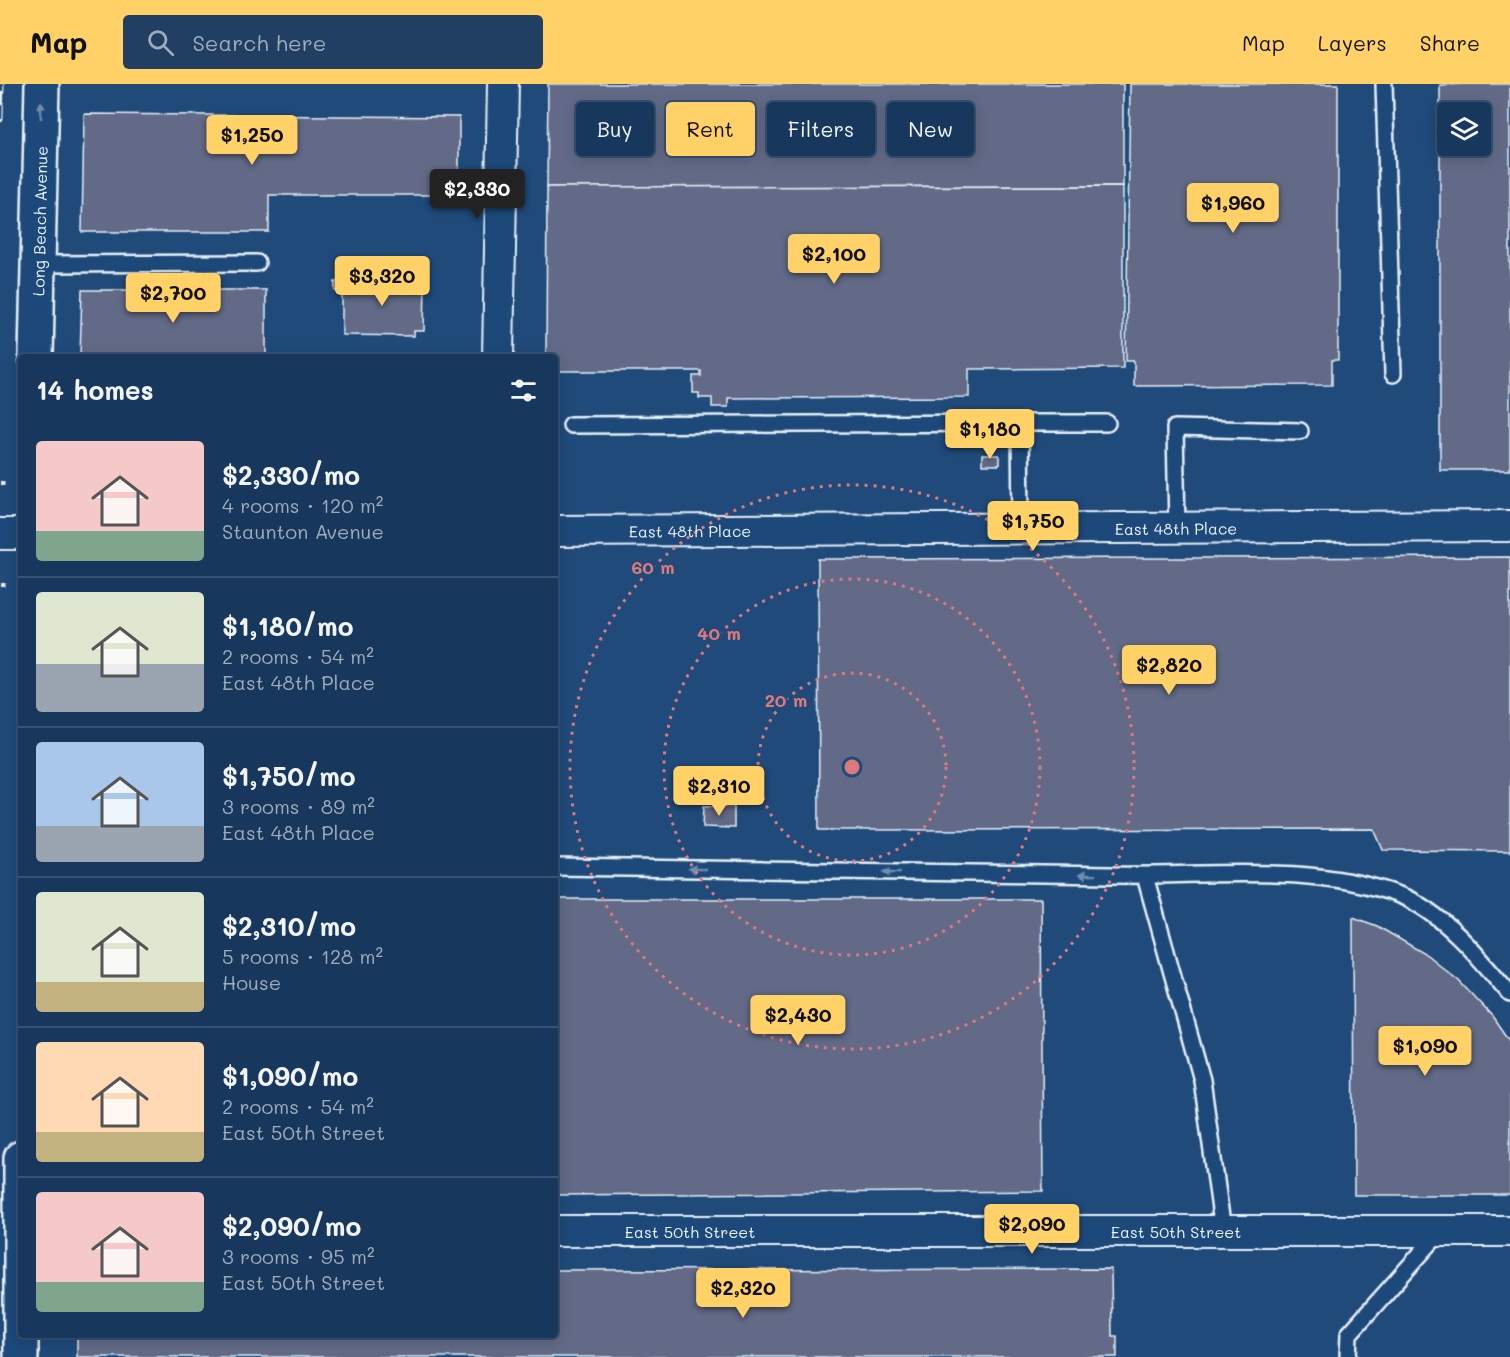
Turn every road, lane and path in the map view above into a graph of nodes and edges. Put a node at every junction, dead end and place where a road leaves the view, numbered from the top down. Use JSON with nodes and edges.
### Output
{"nodes":[{"id":1,"x":42,"y":84,"type":"edge"},
{"id":2,"x":503,"y":84,"type":"edge"},
{"id":3,"x":1384,"y":84,"type":"edge"},
{"id":4,"x":257,"y":263,"type":"dead end"},
{"id":5,"x":38,"y":264,"type":"junction"},
{"id":6,"x":36,"y":354,"type":"edge"},
{"id":7,"x":498,"y":354,"type":"edge"},
{"id":8,"x":1393,"y":374,"type":"dead end"},
{"id":9,"x":1020,"y":423,"type":"junction"},
{"id":10,"x":1107,"y":423,"type":"dead end"},
{"id":11,"x":571,"y":425,"type":"dead end"},
{"id":12,"x":1300,"y":431,"type":"dead end"},
{"id":13,"x":0,"y":483,"type":"edge"},
{"id":14,"x":8,"y":483,"type":"dead end"},
{"id":15,"x":1510,"y":526,"type":"edge"},
{"id":16,"x":1021,"y":528,"type":"junction"},
{"id":17,"x":1177,"y":528,"type":"junction"},
{"id":18,"x":558,"y":531,"type":"edge"},
{"id":19,"x":0,"y":534,"type":"edge"},
{"id":20,"x":18,"y":534,"type":"edge"},
{"id":21,"x":1,"y":585,"type":"edge"},
{"id":22,"x":7,"y":585,"type":"dead end"},
{"id":23,"x":558,"y":867,"type":"edge"},
{"id":24,"x":1145,"y":876,"type":"junction"},
{"id":25,"x":1510,"y":994,"type":"edge"},
{"id":26,"x":558,"y":1231,"type":"edge"},
{"id":27,"x":1222,"y":1231,"type":"junction"},
{"id":28,"x":1441,"y":1231,"type":"junction"},
{"id":29,"x":1510,"y":1231,"type":"edge"},
{"id":30,"x":21,"y":1338,"type":"edge"},
{"id":31,"x":21,"y":1357,"type":"edge"},
{"id":32,"x":1348,"y":1357,"type":"edge"}],
"edges":[{"from":5,"to":1,"type":"street","name":"Long Beach Avenue","one_way":true},
{"from":2,"to":7,"type":"street"},
{"from":3,"to":8,"type":"lane"},
{"from":4,"to":5,"type":"lane"},
{"from":5,"to":6,"type":"street","name":"Long Beach Avenue"},
{"from":9,"to":10,"type":"lane"},
{"from":9,"to":11,"type":"lane"},
{"from":9,"to":16,"type":"lane"},
{"from":12,"to":17,"type":"lane"},
{"from":13,"to":14,"type":"path"},
{"from":15,"to":17,"type":"street","name":"East 48th Place"},
{"from":16,"to":17,"type":"street","name":"East 48th Place"},
{"from":16,"to":18,"type":"street","name":"East 48th Place"},
{"from":19,"to":20,"type":"street"},
{"from":21,"to":22,"type":"path"},
{"from":24,"to":23,"type":"lane","one_way":true},
{"from":24,"to":25,"type":"lane"},
{"from":24,"to":27,"type":"lane"},
{"from":26,"to":27,"type":"street","name":"East 50th Street"},
{"from":27,"to":28,"type":"street","name":"East 50th Street"},
{"from":28,"to":29,"type":"street","name":"East 50th Street"},
{"from":28,"to":32,"type":"lane"},
{"from":30,"to":31,"type":"street"}]}
